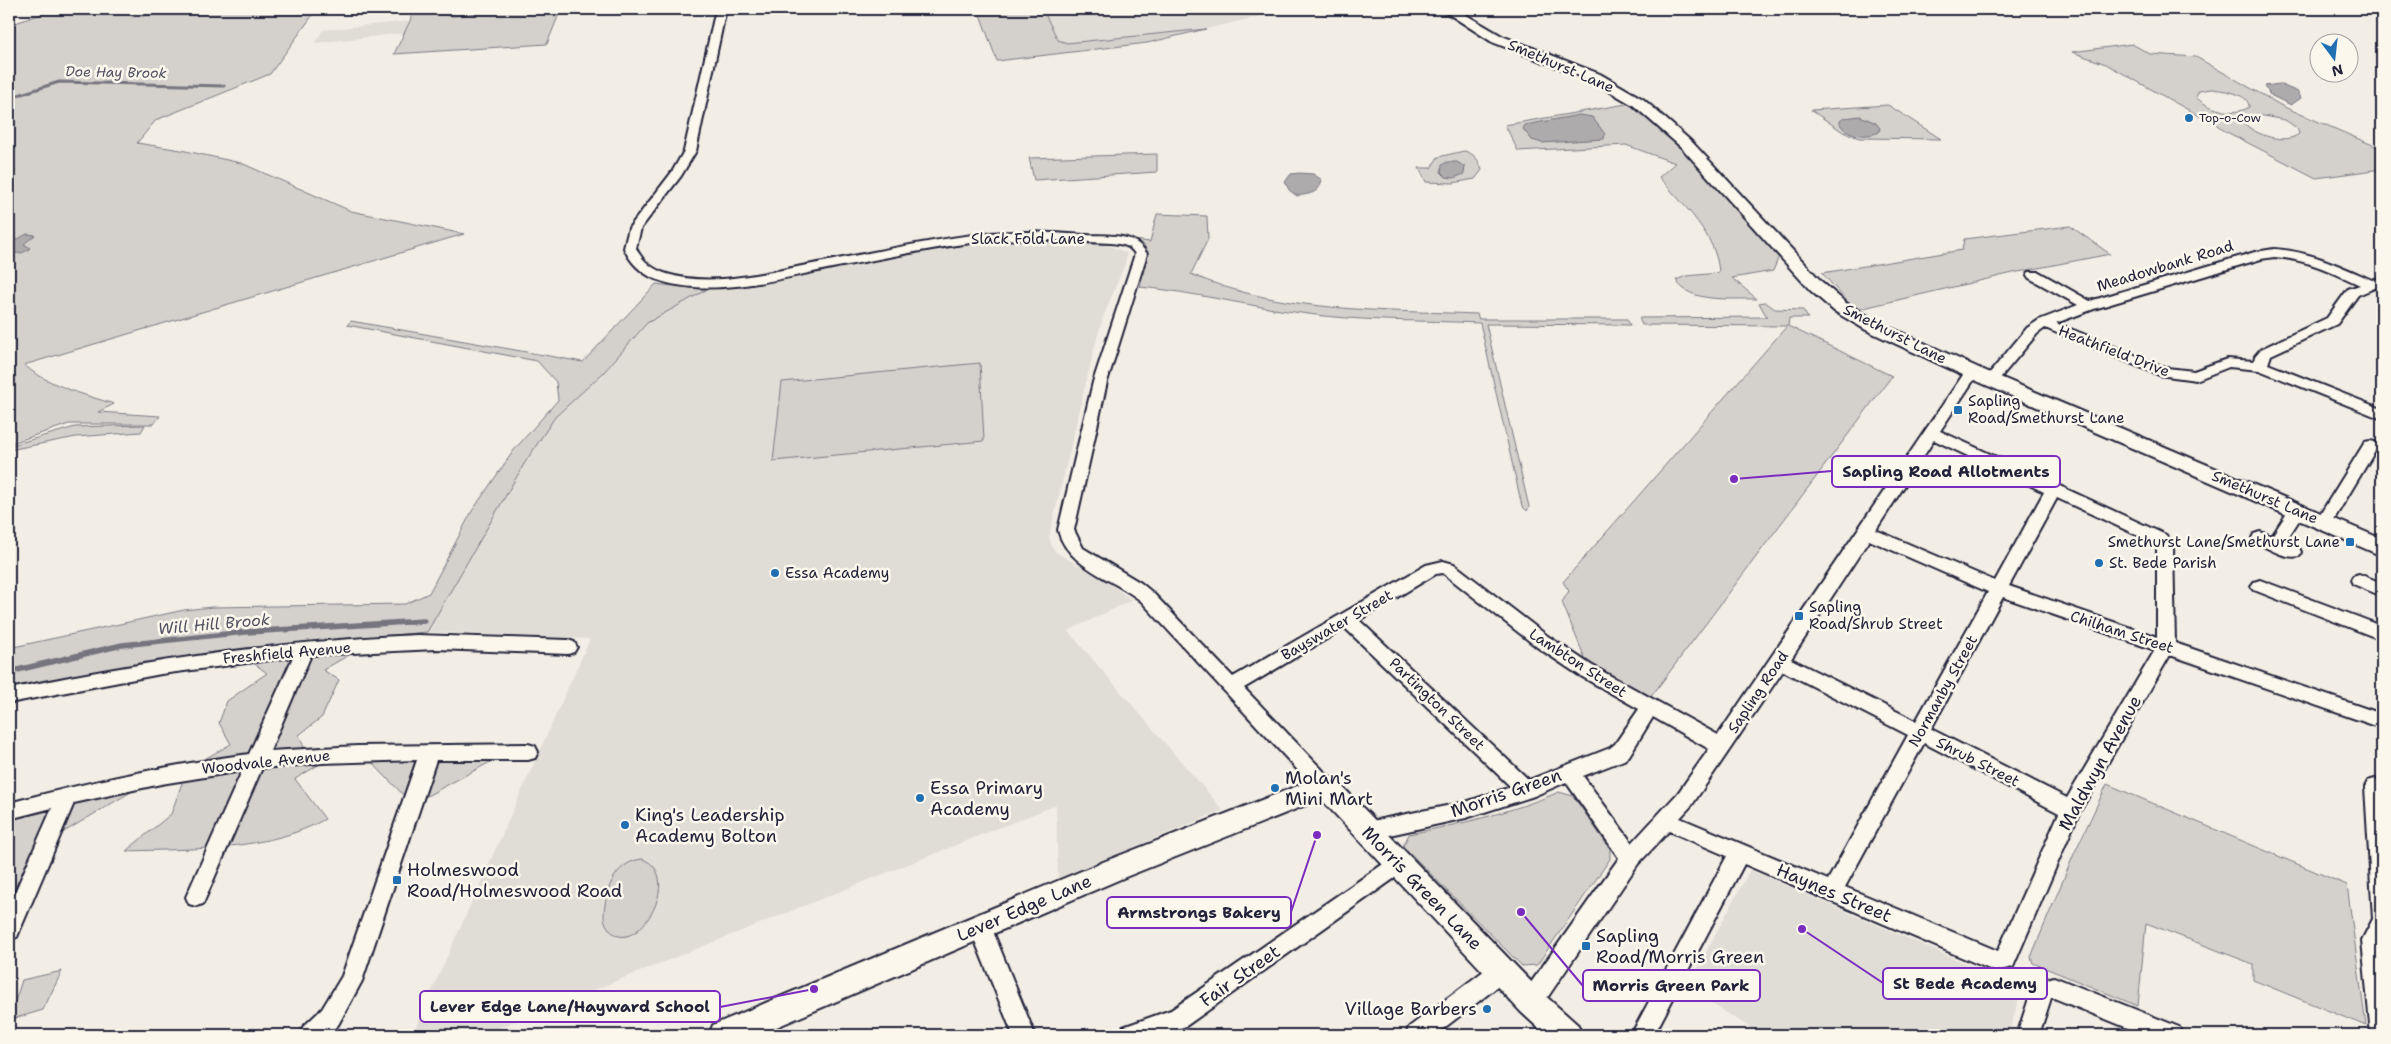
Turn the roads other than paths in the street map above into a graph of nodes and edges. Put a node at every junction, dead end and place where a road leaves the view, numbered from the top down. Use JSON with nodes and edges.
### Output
{"nodes":[{"id":1,"x":721,"y":9,"type":"edge"},
{"id":2,"x":1447,"y":9,"type":"edge"},
{"id":3,"x":2034,"y":275,"type":"dead end"},
{"id":4,"x":2376,"y":283,"type":"edge"},
{"id":5,"x":2089,"y":306,"type":"junction"},
{"id":6,"x":2044,"y":323,"type":"junction"},
{"id":7,"x":2261,"y":366,"type":"junction"},
{"id":8,"x":1972,"y":372,"type":"junction"},
{"id":9,"x":1991,"y":380,"type":"junction"},
{"id":10,"x":2382,"y":414,"type":"edge"},
{"id":11,"x":1931,"y":433,"type":"junction"},
{"id":12,"x":2370,"y":446,"type":"dead end"},
{"id":13,"x":2053,"y":490,"type":"junction"},
{"id":14,"x":2297,"y":511,"type":"junction"},
{"id":15,"x":2324,"y":522,"type":"junction"},
{"id":16,"x":1866,"y":532,"type":"junction"},
{"id":17,"x":2382,"y":548,"type":"edge"},
{"id":18,"x":2293,"y":552,"type":"dead end"},
{"id":19,"x":1443,"y":567,"type":"joint"},
{"id":20,"x":2359,"y":580,"type":"dead end"},
{"id":21,"x":2260,"y":586,"type":"dead end"},
{"id":22,"x":1998,"y":589,"type":"junction"},
{"id":23,"x":2382,"y":590,"type":"edge"},
{"id":24,"x":1347,"y":619,"type":"junction"},
{"id":25,"x":2382,"y":633,"type":"edge"},
{"id":26,"x":568,"y":647,"type":"dead end"},
{"id":27,"x":2166,"y":647,"type":"junction"},
{"id":28,"x":305,"y":649,"type":"junction"},
{"id":29,"x":1198,"y":650,"type":"joint"},
{"id":30,"x":1780,"y":661,"type":"junction"},
{"id":31,"x":1232,"y":686,"type":"junction"},
{"id":32,"x":9,"y":696,"type":"edge"},
{"id":33,"x":1650,"y":708,"type":"junction"},
{"id":34,"x":2382,"y":721,"type":"edge"},
{"id":35,"x":1920,"y":733,"type":"junction"},
{"id":36,"x":1721,"y":746,"type":"junction"},
{"id":37,"x":528,"y":752,"type":"dead end"},
{"id":38,"x":429,"y":753,"type":"junction"},
{"id":39,"x":255,"y":761,"type":"junction"},
{"id":40,"x":1569,"y":772,"type":"junction"},
{"id":41,"x":1325,"y":786,"type":"junction"},
{"id":42,"x":2375,"y":787,"type":"dead end"},
{"id":43,"x":1527,"y":790,"type":"junction"},
{"id":44,"x":68,"y":795,"type":"junction"},
{"id":45,"x":2071,"y":809,"type":"junction"},
{"id":46,"x":9,"y":811,"type":"edge"},
{"id":47,"x":1667,"y":821,"type":"junction"},
{"id":48,"x":1367,"y":831,"type":"junction"},
{"id":49,"x":1740,"y":852,"type":"junction"},
{"id":50,"x":1631,"y":858,"type":"junction"},
{"id":51,"x":1399,"y":864,"type":"junction"},
{"id":52,"x":1832,"y":892,"type":"junction"},
{"id":53,"x":196,"y":896,"type":"dead end"},
{"id":54,"x":2382,"y":915,"type":"edge"},
{"id":55,"x":2382,"y":923,"type":"edge"},
{"id":56,"x":980,"y":926,"type":"junction"},
{"id":57,"x":9,"y":930,"type":"edge"},
{"id":58,"x":2002,"y":962,"type":"joint"},
{"id":59,"x":1501,"y":971,"type":"junction"},
{"id":60,"x":1531,"y":1002,"type":"junction"},
{"id":61,"x":1178,"y":1018,"type":"joint"},
{"id":62,"x":1422,"y":1032,"type":"edge"},
{"id":63,"x":311,"y":1035,"type":"edge"},
{"id":64,"x":724,"y":1035,"type":"edge"},
{"id":65,"x":1024,"y":1035,"type":"edge"},
{"id":66,"x":1131,"y":1035,"type":"edge"},
{"id":67,"x":1567,"y":1035,"type":"edge"},
{"id":68,"x":1642,"y":1035,"type":"edge"},
{"id":69,"x":2028,"y":1035,"type":"edge"},
{"id":70,"x":2170,"y":1035,"type":"edge"},
{"id":71,"x":2382,"y":1035,"type":"edge"}],
"edges":[{"from":1,"to":29,"type":"street","name":"Slack Fold Lane"},
{"from":2,"to":8,"type":"street","name":"Smethurst Lane"},
{"from":3,"to":5,"type":"street"},
{"from":4,"to":5,"type":"street","name":"Meadowbank Road"},
{"from":4,"to":7,"type":"street"},
{"from":5,"to":6,"type":"street","name":"Meadowbank Road"},
{"from":6,"to":7,"type":"street","name":"Heathfield Drive"},
{"from":6,"to":9,"type":"street","name":"Meadowbank Road"},
{"from":7,"to":10,"type":"street","name":"Heathfield Drive"},
{"from":8,"to":9,"type":"street","name":"Smethurst Lane"},
{"from":8,"to":11,"type":"street","name":"Sapling Road"},
{"from":9,"to":14,"type":"street","name":"Smethurst Lane"},
{"from":11,"to":13,"type":"street"},
{"from":11,"to":16,"type":"street","name":"Sapling Road"},
{"from":12,"to":15,"type":"street"},
{"from":13,"to":22,"type":"street","name":"Normanby Street"},
{"from":13,"to":27,"type":"street"},
{"from":14,"to":15,"type":"street","name":"Smethurst Lane"},
{"from":14,"to":18,"type":"street"},
{"from":15,"to":17,"type":"street","name":"Smethurst Lane"},
{"from":16,"to":22,"type":"street","name":"Chilham Street"},
{"from":16,"to":30,"type":"street","name":"Sapling Road"},
{"from":19,"to":24,"type":"street","name":"Bayswater Street"},
{"from":19,"to":33,"type":"street","name":"Lambton Street"},
{"from":20,"to":23,"type":"street"},
{"from":21,"to":25,"type":"street"},
{"from":22,"to":27,"type":"street","name":"Chilham Street"},
{"from":22,"to":35,"type":"street","name":"Normanby Street"},
{"from":24,"to":31,"type":"street","name":"Bayswater Street"},
{"from":24,"to":43,"type":"street","name":"Partington Street"},
{"from":26,"to":28,"type":"street","name":"Freshfield Avenue"},
{"from":27,"to":34,"type":"street","name":"Chilham Street"},
{"from":27,"to":45,"type":"street","name":"Maldwyn Avenue"},
{"from":28,"to":32,"type":"street","name":"Freshfield Avenue"},
{"from":28,"to":39,"type":"street"},
{"from":29,"to":31,"type":"street","name":"Morris Green Lane"},
{"from":30,"to":35,"type":"street","name":"Shrub Street"},
{"from":30,"to":36,"type":"street","name":"Sapling Road"},
{"from":31,"to":41,"type":"street","name":"Morris Green Lane"},
{"from":33,"to":36,"type":"street","name":"Lambton Street"},
{"from":33,"to":40,"type":"street"},
{"from":35,"to":45,"type":"street","name":"Shrub Street"},
{"from":35,"to":52,"type":"street","name":"Normanby Street"},
{"from":36,"to":47,"type":"street","name":"Sapling Road"},
{"from":37,"to":38,"type":"street","name":"Woodvale Avenue"},
{"from":38,"to":39,"type":"street","name":"Woodvale Avenue"},
{"from":38,"to":63,"type":"street"},
{"from":39,"to":44,"type":"street","name":"Woodvale Avenue"},
{"from":39,"to":53,"type":"street"},
{"from":40,"to":43,"type":"street","name":"Morris Green"},
{"from":40,"to":50,"type":"street","name":"Morris Green"},
{"from":41,"to":48,"type":"street","name":"Morris Green Lane"},
{"from":41,"to":56,"type":"street","name":"Lever Edge Lane"},
{"from":42,"to":54,"type":"street"},
{"from":43,"to":48,"type":"street","name":"Morris Green"},
{"from":44,"to":46,"type":"street","name":"Woodvale Avenue"},
{"from":44,"to":57,"type":"street"},
{"from":45,"to":58,"type":"street","name":"Maldwyn Avenue"},
{"from":47,"to":49,"type":"street","name":"Haynes Street"},
{"from":47,"to":50,"type":"street","name":"Sapling Road"},
{"from":48,"to":51,"type":"street","name":"Morris Green Lane"},
{"from":49,"to":52,"type":"street","name":"Haynes Street"},
{"from":49,"to":68,"type":"street"},
{"from":50,"to":60,"type":"street","name":"Sapling Road"},
{"from":51,"to":59,"type":"street","name":"Morris Green Lane"},
{"from":51,"to":61,"type":"street","name":"Fair Street"},
{"from":52,"to":58,"type":"street","name":"Haynes Street"},
{"from":55,"to":71,"type":"street"},
{"from":56,"to":64,"type":"street","name":"Lever Edge Lane"},
{"from":56,"to":65,"type":"street"},
{"from":59,"to":60,"type":"street","name":"Morris Green Lane"},
{"from":59,"to":62,"type":"street"},
{"from":60,"to":67,"type":"street","name":"Morris Green Lane"},
{"from":61,"to":66,"type":"street"},
{"from":69,"to":70,"type":"street"}]}
